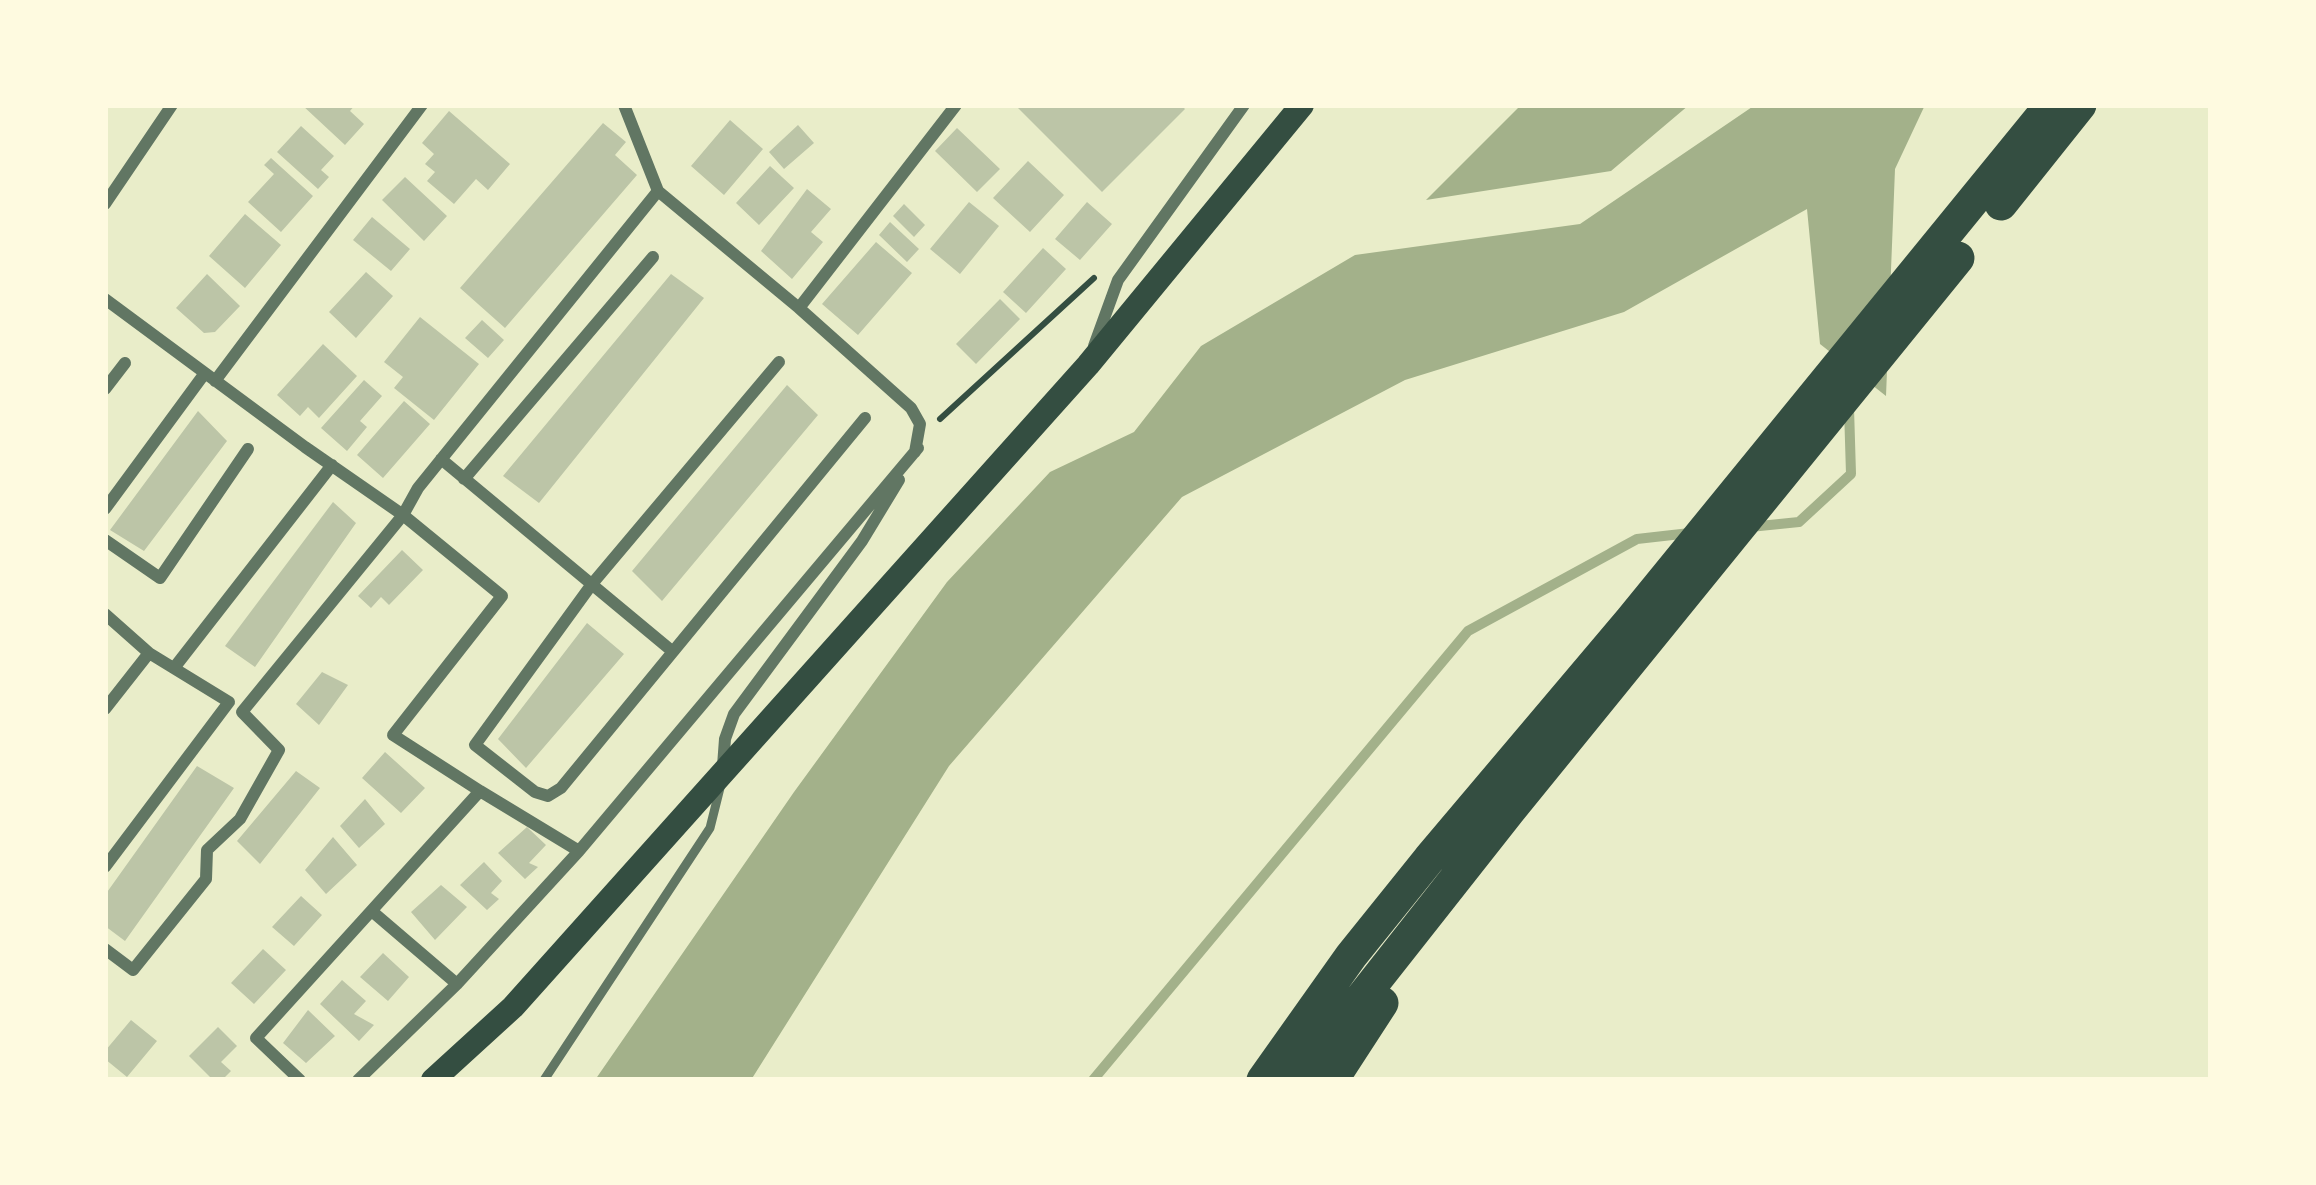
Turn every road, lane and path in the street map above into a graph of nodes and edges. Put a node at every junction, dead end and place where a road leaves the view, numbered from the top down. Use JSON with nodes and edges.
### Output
{"nodes":[{"id":1,"x":172,"y":105,"type":"edge"},
{"id":2,"x":422,"y":105,"type":"edge"},
{"id":3,"x":624,"y":105,"type":"edge"},
{"id":4,"x":956,"y":105,"type":"edge"},
{"id":5,"x":1244,"y":105,"type":"edge"},
{"id":6,"x":1302,"y":105,"type":"edge"},
{"id":7,"x":2051,"y":105,"type":"edge"},
{"id":8,"x":2080,"y":105,"type":"edge"},
{"id":9,"x":658,"y":190,"type":"junction"},
{"id":10,"x":105,"y":204,"type":"edge"},
{"id":11,"x":1959,"y":239,"type":"junction"},
{"id":12,"x":653,"y":257,"type":"dead end"},
{"id":13,"x":105,"y":299,"type":"edge"},
{"id":14,"x":799,"y":308,"type":"junction"},
{"id":15,"x":124,"y":362,"type":"dead end"},
{"id":16,"x":778,"y":362,"type":"dead end"},
{"id":17,"x":1088,"y":364,"type":"junction"},
{"id":18,"x":210,"y":377,"type":"junction"},
{"id":19,"x":105,"y":389,"type":"edge"},
{"id":20,"x":865,"y":418,"type":"dead end"},
{"id":21,"x":918,"y":448,"type":"junction"},
{"id":22,"x":248,"y":449,"type":"dead end"},
{"id":23,"x":441,"y":459,"type":"junction"},
{"id":24,"x":332,"y":465,"type":"junction"},
{"id":25,"x":464,"y":479,"type":"junction"},
{"id":26,"x":105,"y":509,"type":"edge"},
{"id":27,"x":403,"y":515,"type":"junction"},
{"id":28,"x":105,"y":539,"type":"edge"},
{"id":29,"x":592,"y":584,"type":"junction"},
{"id":30,"x":105,"y":614,"type":"edge"},
{"id":31,"x":1640,"y":629,"type":"junction"},
{"id":32,"x":672,"y":651,"type":"junction"},
{"id":33,"x":149,"y":652,"type":"junction"},
{"id":34,"x":174,"y":668,"type":"junction"},
{"id":35,"x":230,"y":702,"type":"junction"},
{"id":36,"x":105,"y":709,"type":"edge"},
{"id":37,"x":242,"y":712,"type":"junction"},
{"id":38,"x":722,"y":773,"type":"junction"},
{"id":39,"x":480,"y":791,"type":"junction"},
{"id":40,"x":1509,"y":811,"type":"junction"},
{"id":41,"x":579,"y":851,"type":"junction"},
{"id":42,"x":105,"y":867,"type":"edge"},
{"id":43,"x":374,"y":913,"type":"junction"},
{"id":44,"x":105,"y":949,"type":"edge"},
{"id":45,"x":1351,"y":956,"type":"junction"},
{"id":46,"x":457,"y":984,"type":"junction"},
{"id":47,"x":300,"y":1080,"type":"edge"},
{"id":48,"x":358,"y":1080,"type":"edge"},
{"id":49,"x":433,"y":1080,"type":"edge"},
{"id":50,"x":544,"y":1080,"type":"edge"},
{"id":51,"x":1253,"y":1080,"type":"edge"},
{"id":52,"x":1263,"y":1080,"type":"edge"},
{"id":53,"x":1297,"y":1080,"type":"edge"},
{"id":54,"x":1332,"y":1080,"type":"edge"}],
"edges":[{"from":1,"to":10,"type":"street"},
{"from":2,"to":18,"type":"street"},
{"from":3,"to":9,"type":"street"},
{"from":4,"to":14,"type":"street"},
{"from":5,"to":17,"type":"street"},
{"from":6,"to":17,"type":"main road"},
{"from":7,"to":11,"type":"highway"},
{"from":8,"to":11,"type":"highway"},
{"from":9,"to":14,"type":"street"},
{"from":9,"to":23,"type":"street"},
{"from":11,"to":31,"type":"highway"},
{"from":12,"to":25,"type":"street"},
{"from":13,"to":18,"type":"street"},
{"from":14,"to":21,"type":"street"},
{"from":15,"to":19,"type":"street"},
{"from":16,"to":29,"type":"street"},
{"from":17,"to":38,"type":"main road"},
{"from":18,"to":24,"type":"street"},
{"from":18,"to":26,"type":"street"},
{"from":20,"to":32,"type":"street"},
{"from":21,"to":38,"type":"street"},
{"from":21,"to":41,"type":"street"},
{"from":22,"to":28,"type":"street"},
{"from":23,"to":25,"type":"street"},
{"from":23,"to":27,"type":"street"},
{"from":24,"to":27,"type":"street"},
{"from":24,"to":34,"type":"street"},
{"from":25,"to":29,"type":"street"},
{"from":27,"to":37,"type":"street"},
{"from":27,"to":39,"type":"street"},
{"from":29,"to":32,"type":"street"},
{"from":29,"to":32,"type":"street"},
{"from":30,"to":33,"type":"street"},
{"from":31,"to":40,"type":"highway"},
{"from":31,"to":45,"type":"highway"},
{"from":33,"to":34,"type":"street"},
{"from":33,"to":36,"type":"street"},
{"from":34,"to":35,"type":"street"},
{"from":35,"to":37,"type":"street"},
{"from":35,"to":42,"type":"street"},
{"from":37,"to":44,"type":"street"},
{"from":38,"to":49,"type":"main road"},
{"from":38,"to":50,"type":"lane"},
{"from":39,"to":41,"type":"street"},
{"from":39,"to":43,"type":"street"},
{"from":40,"to":53,"type":"highway"},
{"from":40,"to":54,"type":"highway"},
{"from":41,"to":46,"type":"street"},
{"from":43,"to":46,"type":"street"},
{"from":43,"to":47,"type":"street"},
{"from":45,"to":51,"type":"highway"},
{"from":45,"to":52,"type":"highway"},
{"from":46,"to":48,"type":"street"}]}
